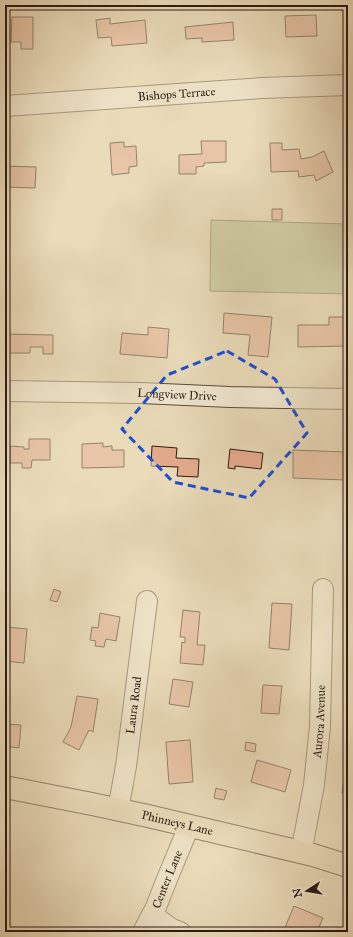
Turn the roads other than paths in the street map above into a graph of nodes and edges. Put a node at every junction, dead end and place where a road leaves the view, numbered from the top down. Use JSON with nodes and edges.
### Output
{"nodes":[{"id":1,"x":348,"y":85,"type":"edge"},
{"id":2,"x":5,"y":106,"type":"edge"},
{"id":3,"x":5,"y":391,"type":"edge"},
{"id":4,"x":348,"y":399,"type":"edge"},
{"id":5,"x":323,"y":589,"type":"dead end"},
{"id":6,"x":147,"y":601,"type":"dead end"},
{"id":7,"x":5,"y":787,"type":"edge"},
{"id":8,"x":118,"y":810,"type":"junction"},
{"id":9,"x":189,"y":826,"type":"junction"},
{"id":10,"x":301,"y":853,"type":"junction"},
{"id":11,"x":348,"y":866,"type":"edge"},
{"id":12,"x":148,"y":923,"type":"edge"},
{"id":13,"x":180,"y":932,"type":"edge"}],
"edges":[{"from":1,"to":2,"type":"street","name":"Bishops Terrace"},
{"from":3,"to":4,"type":"street","name":"Longview Drive"},
{"from":5,"to":10,"type":"street","name":"Aurora Avenue"},
{"from":6,"to":8,"type":"street","name":"Laura Road"},
{"from":7,"to":8,"type":"main road","name":"Phinneys Lane"},
{"from":8,"to":9,"type":"main road","name":"Phinneys Lane"},
{"from":9,"to":10,"type":"main road","name":"Phinneys Lane"},
{"from":9,"to":12,"type":"street","name":"Center Lane"},
{"from":10,"to":11,"type":"main road","name":"Phinneys Lane"},
{"from":12,"to":13,"type":"street"}]}
